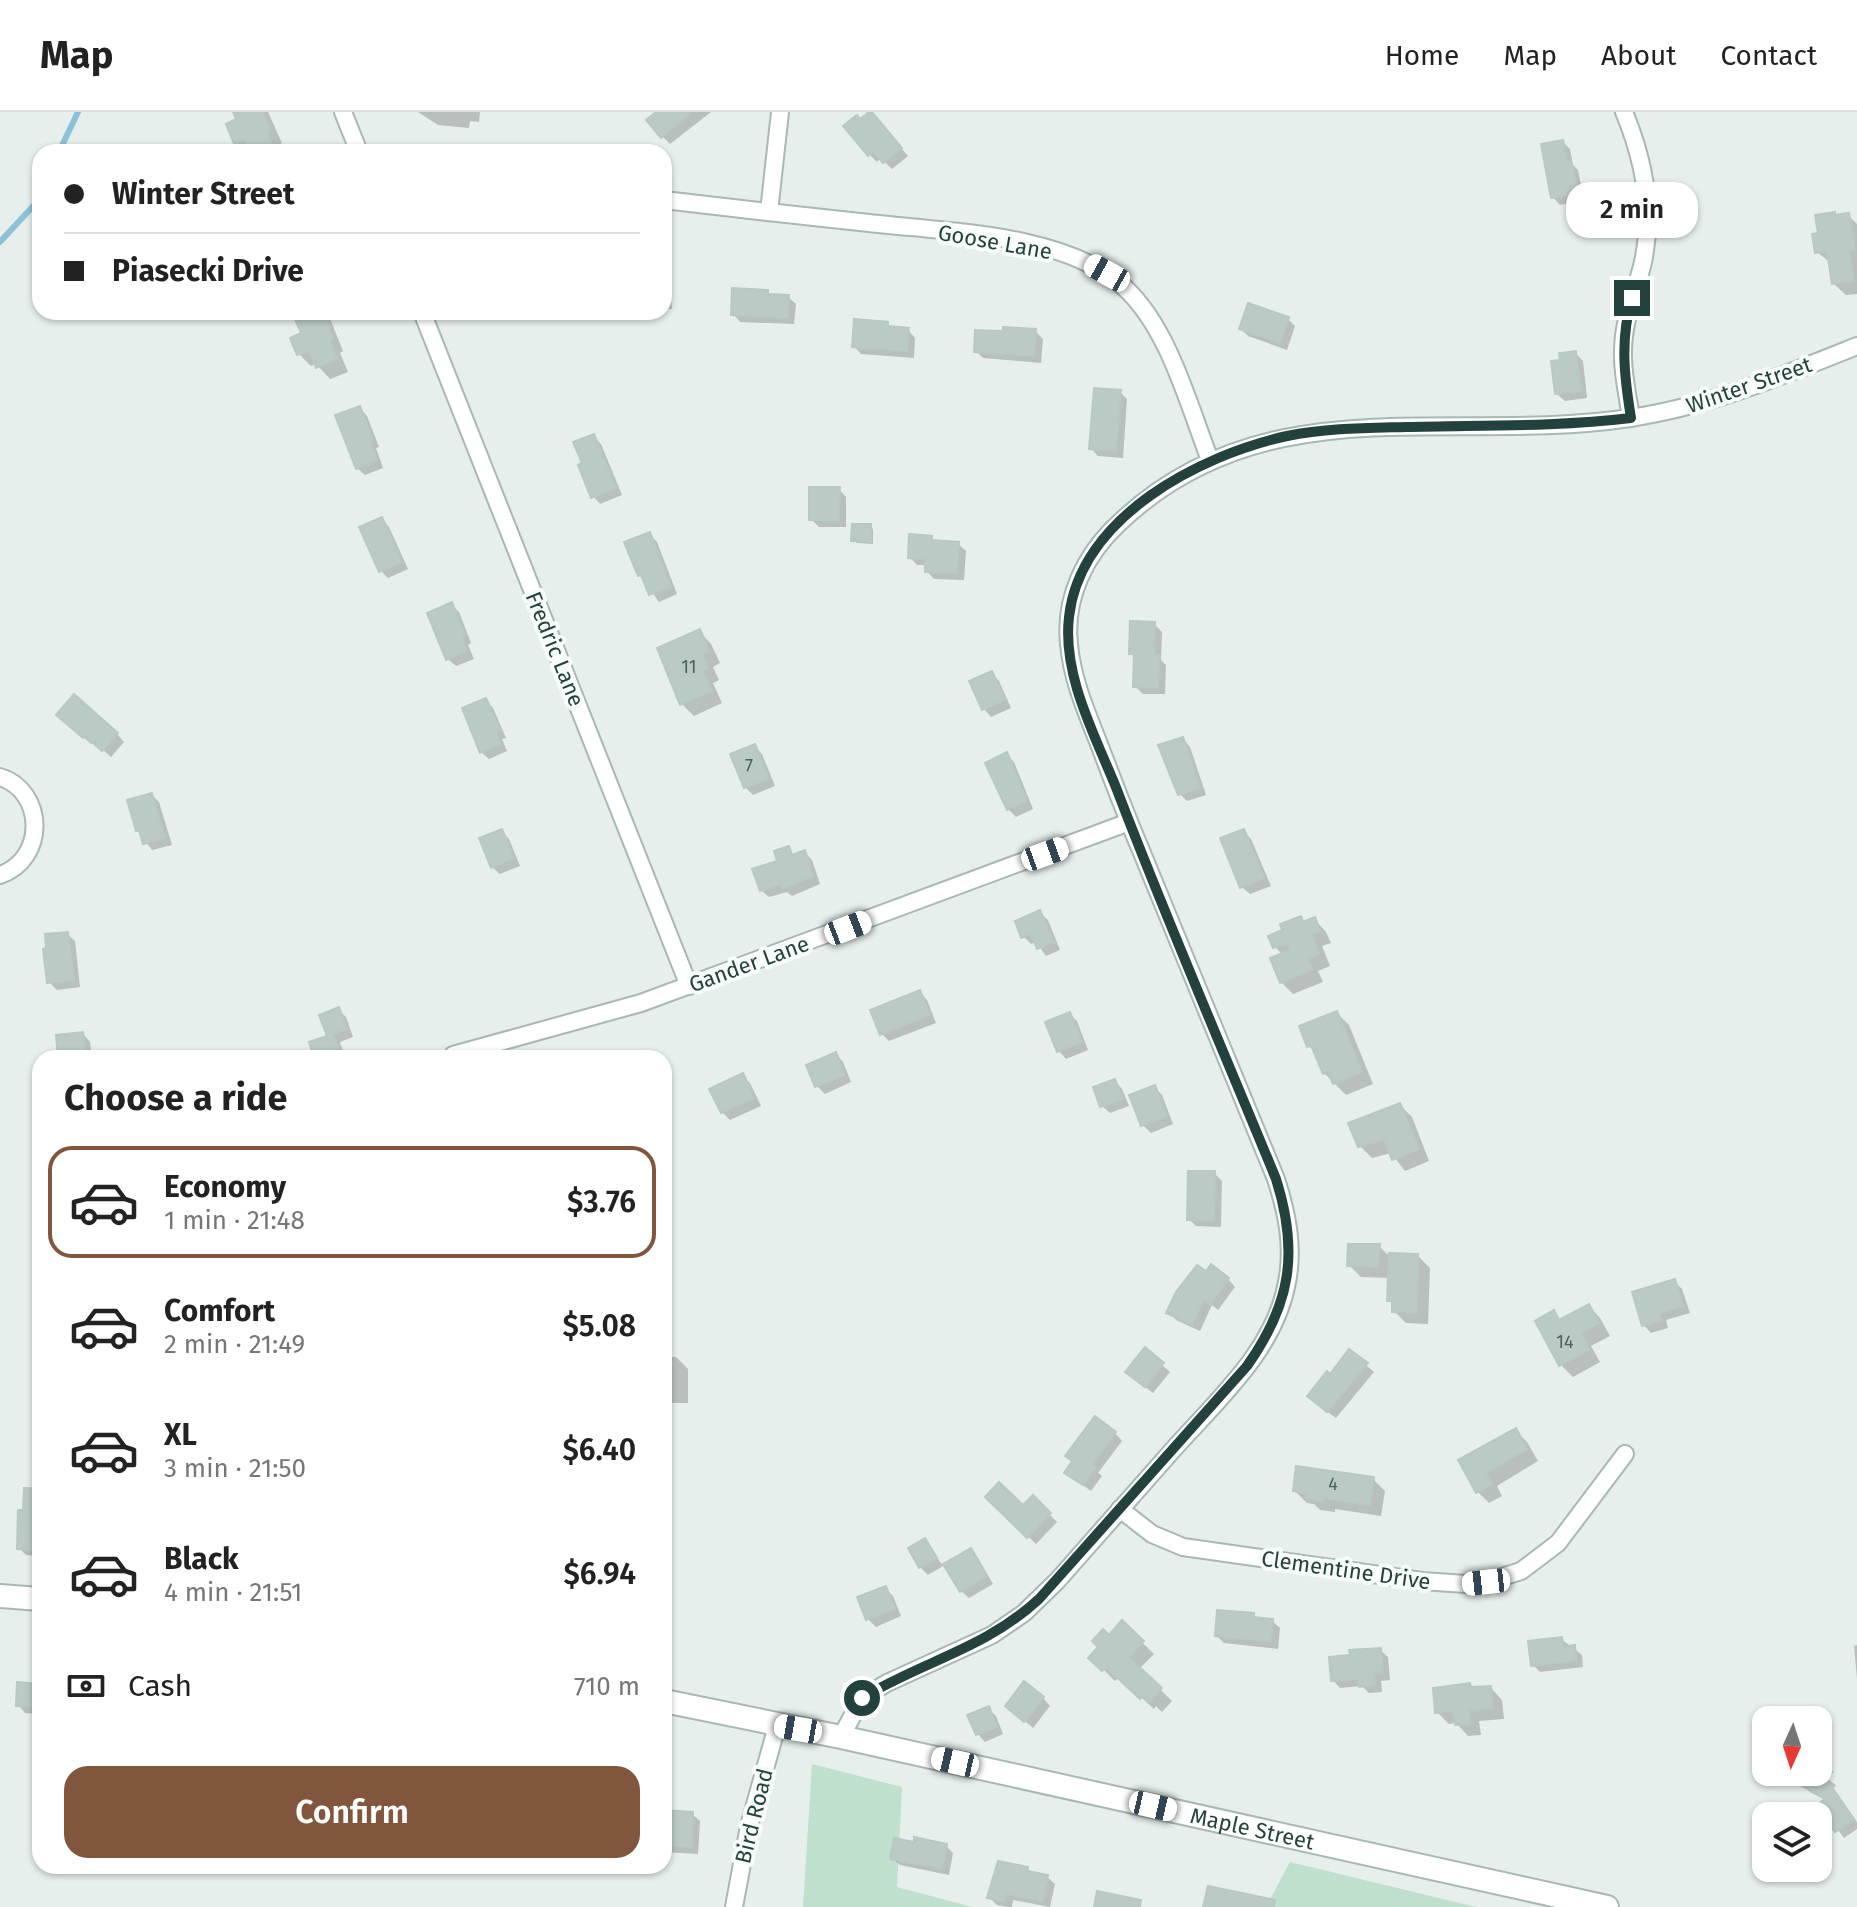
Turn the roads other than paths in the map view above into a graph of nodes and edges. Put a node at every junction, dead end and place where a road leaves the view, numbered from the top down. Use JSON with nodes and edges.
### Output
{"nodes":[{"id":1,"x":343,"y":112,"type":"edge"},
{"id":2,"x":780,"y":112,"type":"edge"},
{"id":3,"x":1624,"y":112,"type":"edge"},
{"id":4,"x":356,"y":144,"type":"edge"},
{"id":5,"x":672,"y":201,"type":"edge"},
{"id":6,"x":769,"y":212,"type":"junction"},
{"id":7,"x":425,"y":320,"type":"edge"},
{"id":8,"x":1857,"y":346,"type":"edge"},
{"id":9,"x":1631,"y":418,"type":"junction"},
{"id":10,"x":1210,"y":460,"type":"junction"},
{"id":11,"x":0,"y":777,"type":"edge"},
{"id":12,"x":1129,"y":822,"type":"junction"},
{"id":13,"x":0,"y":875,"type":"edge"},
{"id":14,"x":689,"y":986,"type":"junction"},
{"id":15,"x":471,"y":1050,"type":"edge"},
{"id":16,"x":1625,"y":1454,"type":"dead end"},
{"id":17,"x":1120,"y":1509,"type":"junction"},
{"id":18,"x":0,"y":1596,"type":"edge"},
{"id":19,"x":32,"y":1598,"type":"edge"},
{"id":20,"x":672,"y":1703,"type":"edge"},
{"id":21,"x":777,"y":1726,"type":"junction"},
{"id":22,"x":841,"y":1737,"type":"junction"},
{"id":23,"x":734,"y":1907,"type":"edge"},
{"id":24,"x":1607,"y":1907,"type":"edge"}],
"edges":[{"from":1,"to":4,"type":"street"},
{"from":2,"to":6,"type":"street"},
{"from":3,"to":9,"type":"street"},
{"from":5,"to":6,"type":"street","name":"Goose Lane"},
{"from":6,"to":10,"type":"street","name":"Goose Lane"},
{"from":7,"to":14,"type":"street","name":"Fredric Lane"},
{"from":8,"to":9,"type":"street","name":"Winter Street"},
{"from":9,"to":10,"type":"street","name":"Winter Street"},
{"from":10,"to":12,"type":"street","name":"Winter Street"},
{"from":11,"to":13,"type":"street"},
{"from":12,"to":14,"type":"street","name":"Gander Lane"},
{"from":12,"to":17,"type":"street","name":"Winter Street"},
{"from":14,"to":15,"type":"street","name":"Gander Lane"},
{"from":16,"to":17,"type":"street","name":"Clementine Drive"},
{"from":17,"to":22,"type":"street","name":"Winter Street"},
{"from":18,"to":19,"type":"street"},
{"from":20,"to":21,"type":"street","name":"Maple Street"},
{"from":21,"to":22,"type":"street","name":"Maple Street"},
{"from":21,"to":23,"type":"street","name":"Bird Road"},
{"from":22,"to":24,"type":"street","name":"Maple Street"}]}
